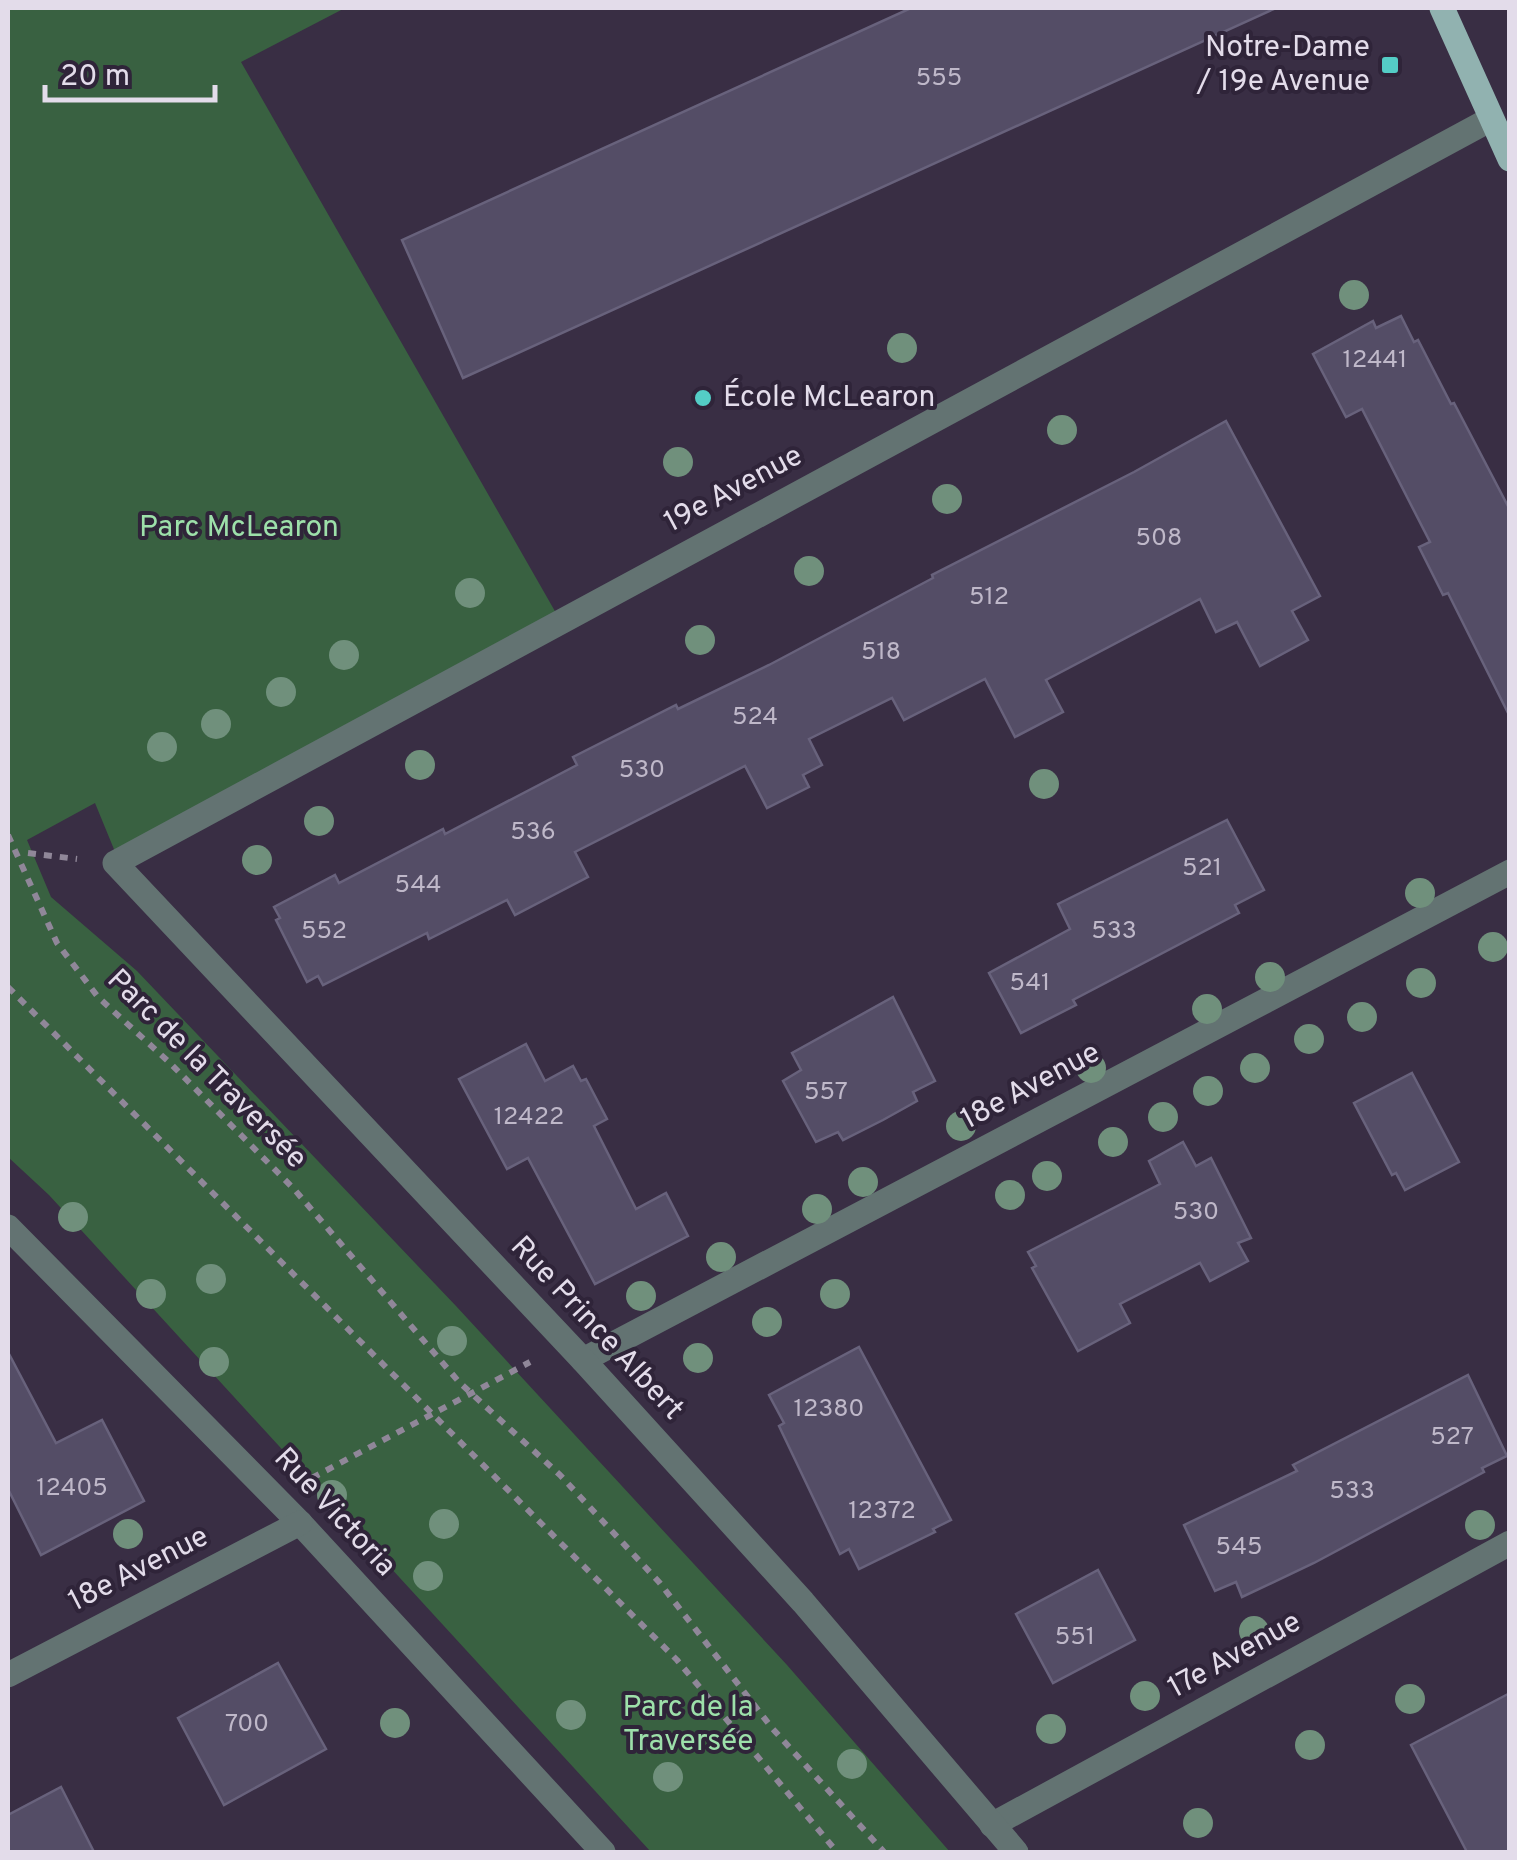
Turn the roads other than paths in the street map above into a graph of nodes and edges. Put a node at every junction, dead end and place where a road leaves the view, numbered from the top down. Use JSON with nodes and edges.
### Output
{"nodes":[{"id":1,"x":1442,"y":8,"type":"edge"},
{"id":2,"x":1491,"y":119,"type":"junction"},
{"id":3,"x":1510,"y":159,"type":"edge"},
{"id":4,"x":114,"y":863,"type":"joint"},
{"id":5,"x":1510,"y":872,"type":"edge"},
{"id":6,"x":8,"y":1227,"type":"edge"},
{"id":7,"x":574,"y":1352,"type":"junction"},
{"id":8,"x":300,"y":1523,"type":"junction"},
{"id":9,"x":1510,"y":1543,"type":"edge"},
{"id":10,"x":8,"y":1675,"type":"edge"},
{"id":11,"x":992,"y":1825,"type":"junction"},
{"id":12,"x":603,"y":1852,"type":"edge"},
{"id":13,"x":1016,"y":1852,"type":"edge"}],
"edges":[{"from":1,"to":2,"type":"main road"},
{"from":2,"to":3,"type":"main road"},
{"from":2,"to":4,"type":"street","name":"19e Avenue"},
{"from":4,"to":7,"type":"street","name":"Rue Prince Albert"},
{"from":5,"to":7,"type":"street","name":"18e Avenue"},
{"from":6,"to":8,"type":"street","name":"Rue Victoria"},
{"from":7,"to":11,"type":"street","name":"Rue Prince Albert"},
{"from":8,"to":10,"type":"street","name":"18e Avenue"},
{"from":8,"to":12,"type":"street","name":"Rue Victoria"},
{"from":9,"to":11,"type":"street","name":"17e Avenue"},
{"from":11,"to":13,"type":"street","name":"Rue Prince Albert"}]}
